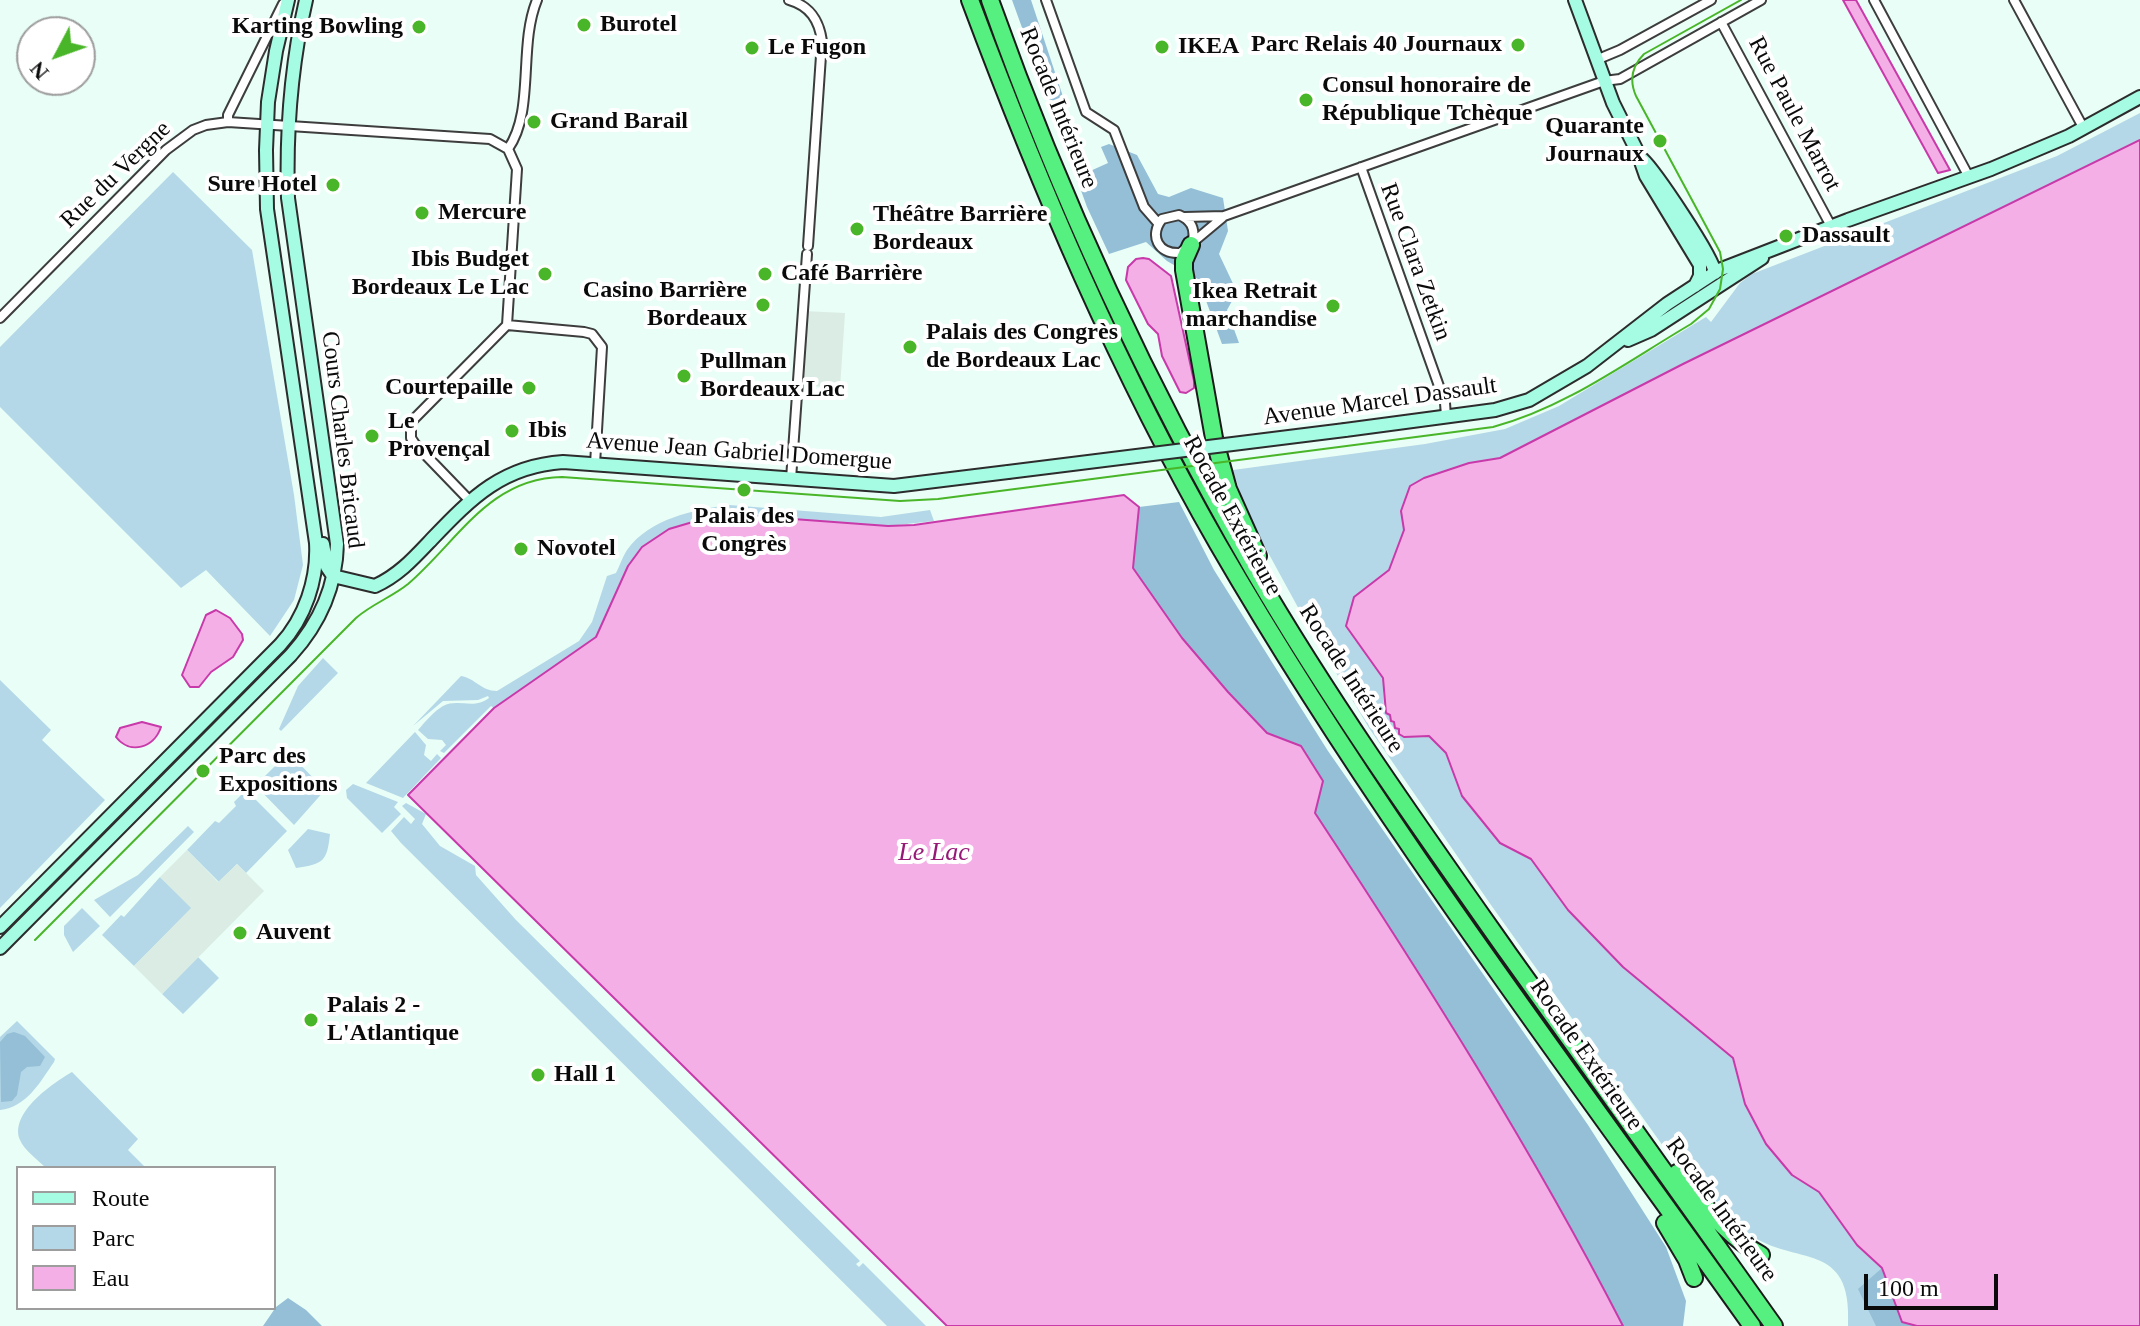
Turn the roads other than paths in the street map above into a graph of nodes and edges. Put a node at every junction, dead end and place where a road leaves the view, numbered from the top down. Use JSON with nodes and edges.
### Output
{"nodes":[{"id":1,"x":287,"y":0,"type":"edge"},
{"id":2,"x":306,"y":0,"type":"edge"},
{"id":3,"x":537,"y":0,"type":"edge"},
{"id":4,"x":789,"y":0,"type":"edge"},
{"id":5,"x":960,"y":0,"type":"edge"},
{"id":6,"x":970,"y":0,"type":"edge"},
{"id":7,"x":990,"y":0,"type":"edge"},
{"id":8,"x":1001,"y":0,"type":"edge"},
{"id":9,"x":1046,"y":0,"type":"edge"},
{"id":10,"x":1575,"y":0,"type":"edge"},
{"id":11,"x":1761,"y":0,"type":"edge"},
{"id":12,"x":1874,"y":0,"type":"edge"},
{"id":13,"x":2014,"y":0,"type":"edge"},
{"id":14,"x":1708,"y":1,"type":"edge"},
{"id":15,"x":1721,"y":22,"type":"junction"},
{"id":16,"x":1596,"y":60,"type":"junction"},
{"id":17,"x":1604,"y":81,"type":"junction"},
{"id":18,"x":2140,"y":97,"type":"edge"},
{"id":19,"x":228,"y":122,"type":"junction"},
{"id":20,"x":267,"y":125,"type":"junction"},
{"id":21,"x":288,"y":125,"type":"junction"},
{"id":22,"x":2084,"y":129,"type":"junction"},
{"id":23,"x":1043,"y":139,"type":"junction"},
{"id":24,"x":1026,"y":144,"type":"junction"},
{"id":25,"x":508,"y":149,"type":"junction"},
{"id":26,"x":1640,"y":157,"type":"junction"},
{"id":27,"x":1361,"y":167,"type":"junction"},
{"id":28,"x":1969,"y":177,"type":"junction"},
{"id":29,"x":1669,"y":213,"type":"junction"},
{"id":30,"x":1224,"y":216,"type":"junction"},
{"id":31,"x":1185,"y":217,"type":"junction"},
{"id":32,"x":1158,"y":223,"type":"junction"},
{"id":33,"x":1831,"y":226,"type":"junction"},
{"id":34,"x":1192,"y":243,"type":"junction"},
{"id":35,"x":1768,"y":252,"type":"junction"},
{"id":36,"x":1715,"y":273,"type":"junction"},
{"id":37,"x":1729,"y":279,"type":"junction"},
{"id":38,"x":1695,"y":286,"type":"junction"},
{"id":39,"x":0,"y":318,"type":"edge"},
{"id":40,"x":507,"y":325,"type":"junction"},
{"id":41,"x":1621,"y":342,"type":"junction"},
{"id":42,"x":1446,"y":416,"type":"junction"},
{"id":43,"x":1176,"y":451,"type":"joint"},
{"id":44,"x":595,"y":464,"type":"junction"},
{"id":45,"x":791,"y":479,"type":"junction"},
{"id":46,"x":471,"y":502,"type":"junction"},
{"id":47,"x":328,"y":569,"type":"junction"},
{"id":48,"x":1352,"y":726,"type":"junction"},
{"id":49,"x":0,"y":927,"type":"edge"},
{"id":50,"x":0,"y":948,"type":"edge"},
{"id":51,"x":1609,"y":1094,"type":"junction"},
{"id":52,"x":1644,"y":1178,"type":"junction"},
{"id":53,"x":1761,"y":1255,"type":"dead end"},
{"id":54,"x":1694,"y":1278,"type":"dead end"},
{"id":55,"x":1752,"y":1326,"type":"edge"},
{"id":56,"x":1774,"y":1326,"type":"edge"}],
"edges":[{"from":1,"to":19,"type":"street"},
{"from":1,"to":20,"type":"street","name":"Cours Charles Bricaud"},
{"from":2,"to":21,"type":"street","name":"Cours Charles Bricaud"},
{"from":3,"to":25,"type":"street"},
{"from":4,"to":45,"type":"street"},
{"from":5,"to":24,"type":"highway"},
{"from":6,"to":24,"type":"highway","name":"Rocade Extérieure"},
{"from":7,"to":23,"type":"highway","name":"Rocade Intérieure"},
{"from":8,"to":23,"type":"highway"},
{"from":9,"to":32,"type":"street"},
{"from":10,"to":16,"type":"street"},
{"from":11,"to":15,"type":"street"},
{"from":12,"to":28,"type":"street"},
{"from":13,"to":22,"type":"street"},
{"from":14,"to":16,"type":"street"},
{"from":15,"to":17,"type":"street"},
{"from":15,"to":33,"type":"street","name":"Rue Paule Marrot"},
{"from":16,"to":17,"type":"street"},
{"from":17,"to":26,"type":"street"},
{"from":17,"to":27,"type":"street"},
{"from":18,"to":22,"type":"street","name":"Avenue Marcel Dassault"},
{"from":19,"to":20,"type":"street","name":"Rue du Vergne"},
{"from":19,"to":39,"type":"street","name":"Rue du Vergne"},
{"from":20,"to":21,"type":"street","name":"Rue du Vergne"},
{"from":20,"to":47,"type":"street","name":"Cours Charles Bricaud"},
{"from":21,"to":25,"type":"street","name":"Rue du Vergne"},
{"from":21,"to":47,"type":"street","name":"Cours Charles Bricaud"},
{"from":22,"to":28,"type":"street","name":"Avenue Marcel Dassault"},
{"from":23,"to":48,"type":"highway","name":"Rocade Intérieure"},
{"from":24,"to":52,"type":"highway","name":"Rocade Extérieure"},
{"from":25,"to":40,"type":"street"},
{"from":26,"to":29,"type":"street"},
{"from":26,"to":36,"type":"street"},
{"from":27,"to":30,"type":"street"},
{"from":27,"to":42,"type":"street","name":"Rue Clara Zetkin"},
{"from":28,"to":33,"type":"street","name":"Avenue Marcel Dassault"},
{"from":29,"to":36,"type":"street"},
{"from":29,"to":38,"type":"street"},
{"from":30,"to":31,"type":"street"},
{"from":30,"to":34,"type":"street"},
{"from":31,"to":32,"type":"street"},
{"from":31,"to":34,"type":"street"},
{"from":32,"to":34,"type":"street"},
{"from":33,"to":35,"type":"street","name":"Avenue Marcel Dassault"},
{"from":34,"to":48,"type":"highway"},
{"from":35,"to":36,"type":"street","name":"Avenue Marcel Dassault"},
{"from":35,"to":37,"type":"street","name":"Avenue Marcel Dassault"},
{"from":36,"to":37,"type":"street"},
{"from":36,"to":38,"type":"street","name":"Avenue Marcel Dassault"},
{"from":36,"to":41,"type":"street","name":"Avenue Marcel Dassault"},
{"from":37,"to":41,"type":"street","name":"Avenue Marcel Dassault"},
{"from":38,"to":41,"type":"street","name":"Avenue Marcel Dassault"},
{"from":40,"to":44,"type":"street"},
{"from":40,"to":46,"type":"street"},
{"from":41,"to":42,"type":"street","name":"Avenue Marcel Dassault"},
{"from":42,"to":43,"type":"street","name":"Avenue Marcel Dassault","bridge":true},
{"from":43,"to":45,"type":"street","name":"Avenue Jean Gabriel Domergue","bridge":true},
{"from":44,"to":45,"type":"street","name":"Avenue Jean Gabriel Domergue"},
{"from":44,"to":46,"type":"street","name":"Avenue Jean Gabriel Domergue"},
{"from":46,"to":47,"type":"street","name":"Avenue Jean Gabriel Domergue"},
{"from":47,"to":49,"type":"street","name":"Cours Charles Bricaud"},
{"from":47,"to":50,"type":"street","name":"Cours Charles Bricaud"},
{"from":48,"to":51,"type":"highway","name":"Rocade Intérieure"},
{"from":51,"to":53,"type":"highway"},
{"from":51,"to":56,"type":"highway","name":"Rocade Intérieure"},
{"from":52,"to":54,"type":"highway"},
{"from":52,"to":55,"type":"highway","name":"Rocade Extérieure"}]}
